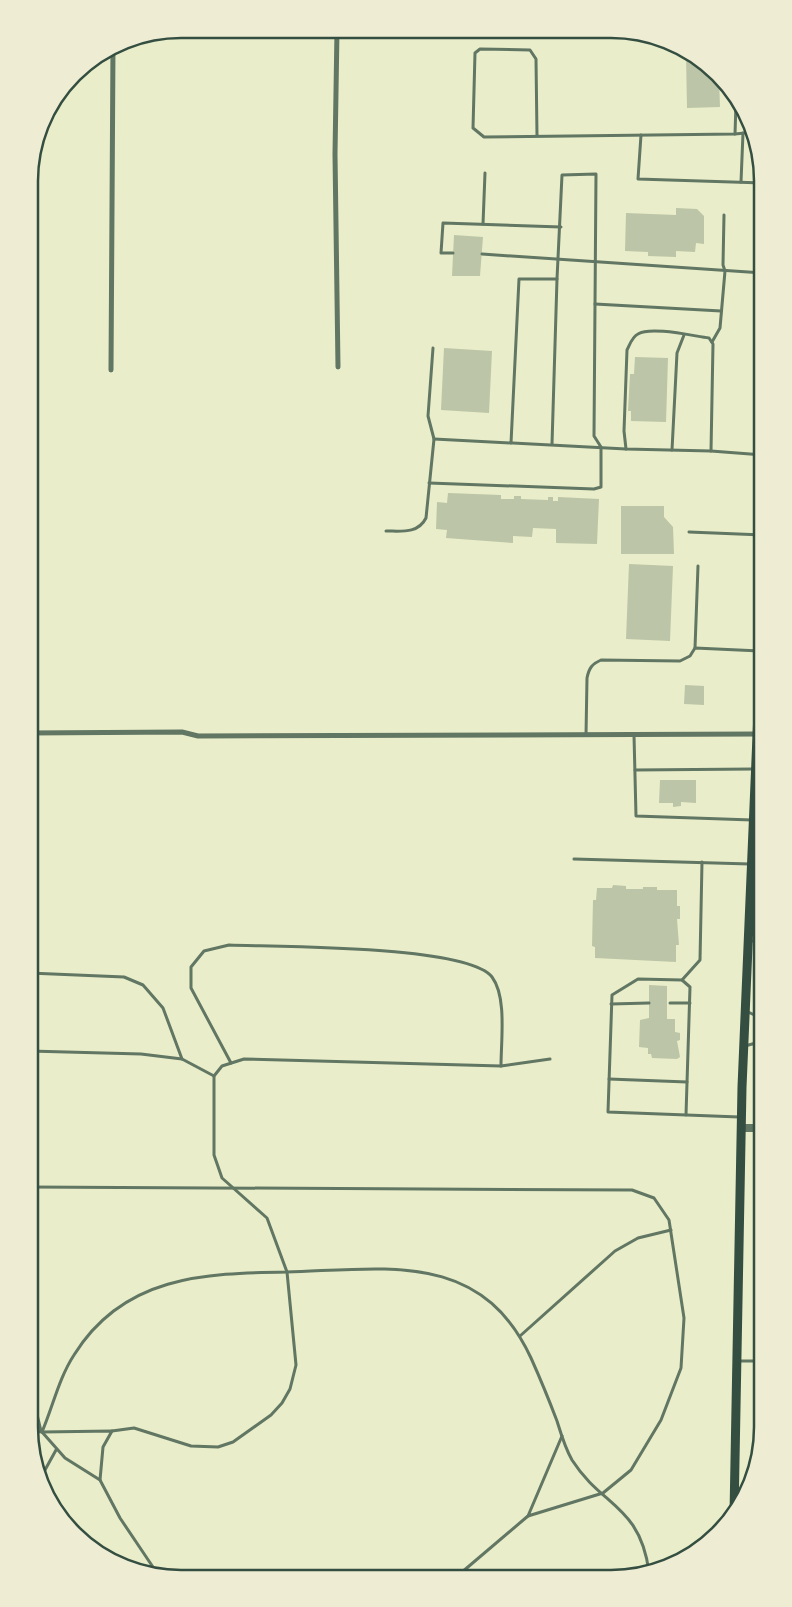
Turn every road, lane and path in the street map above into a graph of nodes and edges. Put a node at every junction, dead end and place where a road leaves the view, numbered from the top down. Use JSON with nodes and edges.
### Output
{"nodes":[{"id":1,"x":337,"y":38,"type":"edge"},
{"id":2,"x":113,"y":55,"type":"edge"},
{"id":3,"x":736,"y":110,"type":"edge"},
{"id":4,"x":743,"y":133,"type":"junction"},
{"id":5,"x":746,"y":133,"type":"edge"},
{"id":6,"x":735,"y":134,"type":"junction"},
{"id":7,"x":641,"y":135,"type":"junction"},
{"id":8,"x":537,"y":136,"type":"junction"},
{"id":9,"x":484,"y":172,"type":"dead end"},
{"id":10,"x":742,"y":182,"type":"junction"},
{"id":11,"x":754,"y":183,"type":"edge"},
{"id":12,"x":724,"y":215,"type":"dead end"},
{"id":13,"x":483,"y":224,"type":"junction"},
{"id":14,"x":561,"y":227,"type":"junction"},
{"id":15,"x":453,"y":253,"type":"dead end"},
{"id":16,"x":482,"y":254,"type":"dead end"},
{"id":17,"x":559,"y":259,"type":"junction"},
{"id":18,"x":594,"y":262,"type":"junction"},
{"id":19,"x":725,"y":271,"type":"junction"},
{"id":20,"x":754,"y":273,"type":"edge"},
{"id":21,"x":557,"y":279,"type":"junction"},
{"id":22,"x":595,"y":304,"type":"junction"},
{"id":23,"x":721,"y":311,"type":"junction"},
{"id":24,"x":684,"y":335,"type":"junction"},
{"id":25,"x":712,"y":342,"type":"junction"},
{"id":26,"x":433,"y":348,"type":"dead end"},
{"id":27,"x":338,"y":367,"type":"dead end"},
{"id":28,"x":111,"y":370,"type":"dead end"},
{"id":29,"x":434,"y":439,"type":"junction"},
{"id":30,"x":511,"y":442,"type":"junction"},
{"id":31,"x":552,"y":444,"type":"junction"},
{"id":32,"x":601,"y":447,"type":"junction"},
{"id":33,"x":626,"y":449,"type":"junction"},
{"id":34,"x":672,"y":450,"type":"junction"},
{"id":35,"x":711,"y":451,"type":"junction"},
{"id":36,"x":754,"y":454,"type":"edge"},
{"id":37,"x":430,"y":483,"type":"junction"},
{"id":38,"x":386,"y":531,"type":"dead end"},
{"id":39,"x":689,"y":532,"type":"dead end"},
{"id":40,"x":754,"y":535,"type":"edge"},
{"id":41,"x":698,"y":566,"type":"dead end"},
{"id":42,"x":695,"y":648,"type":"junction"},
{"id":43,"x":754,"y":651,"type":"edge"},
{"id":44,"x":38,"y":733,"type":"edge"},
{"id":45,"x":754,"y":734,"type":"edge"},
{"id":46,"x":634,"y":735,"type":"junction"},
{"id":47,"x":586,"y":736,"type":"junction"},
{"id":48,"x":754,"y":769,"type":"edge"},
{"id":49,"x":635,"y":770,"type":"junction"},
{"id":50,"x":754,"y":820,"type":"edge"},
{"id":51,"x":754,"y":849,"type":"edge"},
{"id":52,"x":574,"y":859,"type":"dead end"},
{"id":53,"x":702,"y":862,"type":"junction"},
{"id":54,"x":753,"y":864,"type":"junction"},
{"id":55,"x":749,"y":940,"type":"junction"},
{"id":56,"x":754,"y":940,"type":"edge"},
{"id":57,"x":38,"y":973,"type":"edge"},
{"id":58,"x":682,"y":980,"type":"junction"},
{"id":59,"x":649,"y":1003,"type":"dead end"},
{"id":60,"x":670,"y":1003,"type":"dead end"},
{"id":61,"x":690,"y":1003,"type":"junction"},
{"id":62,"x":612,"y":1004,"type":"junction"},
{"id":63,"x":746,"y":1011,"type":"junction"},
{"id":64,"x":754,"y":1015,"type":"edge"},
{"id":65,"x":754,"y":1043,"type":"edge"},
{"id":66,"x":744,"y":1046,"type":"junction"},
{"id":67,"x":38,"y":1051,"type":"edge"},
{"id":68,"x":182,"y":1059,"type":"junction"},
{"id":69,"x":550,"y":1059,"type":"dead end"},
{"id":70,"x":231,"y":1063,"type":"junction"},
{"id":71,"x":501,"y":1066,"type":"junction"},
{"id":72,"x":214,"y":1076,"type":"junction"},
{"id":73,"x":609,"y":1079,"type":"junction"},
{"id":74,"x":687,"y":1082,"type":"junction"},
{"id":75,"x":686,"y":1115,"type":"junction"},
{"id":76,"x":742,"y":1117,"type":"junction"},
{"id":77,"x":742,"y":1128,"type":"junction"},
{"id":78,"x":754,"y":1128,"type":"edge"},
{"id":79,"x":38,"y":1186,"type":"edge"},
{"id":80,"x":234,"y":1188,"type":"junction"},
{"id":81,"x":671,"y":1230,"type":"junction"},
{"id":82,"x":287,"y":1272,"type":"junction"},
{"id":83,"x":520,"y":1336,"type":"junction"},
{"id":84,"x":737,"y":1361,"type":"junction"},
{"id":85,"x":754,"y":1361,"type":"edge"},
{"id":86,"x":38,"y":1416,"type":"edge"},
{"id":87,"x":38,"y":1431,"type":"edge"},
{"id":88,"x":112,"y":1431,"type":"junction"},
{"id":89,"x":42,"y":1432,"type":"junction"},
{"id":90,"x":562,"y":1436,"type":"junction"},
{"id":91,"x":56,"y":1450,"type":"junction"},
{"id":92,"x":45,"y":1471,"type":"edge"},
{"id":93,"x":100,"y":1480,"type":"junction"},
{"id":94,"x":738,"y":1492,"type":"edge"},
{"id":95,"x":603,"y":1493,"type":"junction"},
{"id":96,"x":528,"y":1516,"type":"junction"},
{"id":97,"x":647,"y":1565,"type":"edge"},
{"id":98,"x":153,"y":1566,"type":"edge"},
{"id":99,"x":464,"y":1570,"type":"edge"}],
"edges":[{"from":1,"to":27,"type":"street"},
{"from":2,"to":28,"type":"street"},
{"from":3,"to":6,"type":"lane"},
{"from":4,"to":5,"type":"lane"},
{"from":4,"to":6,"type":"lane"},
{"from":4,"to":10,"type":"lane"},
{"from":6,"to":7,"type":"lane"},
{"from":7,"to":8,"type":"lane"},
{"from":7,"to":10,"type":"lane"},
{"from":8,"to":8,"type":"lane"},
{"from":9,"to":13,"type":"lane"},
{"from":10,"to":11,"type":"lane"},
{"from":12,"to":19,"type":"lane"},
{"from":13,"to":14,"type":"lane"},
{"from":13,"to":15,"type":"lane"},
{"from":14,"to":17,"type":"lane"},
{"from":14,"to":18,"type":"lane"},
{"from":16,"to":17,"type":"lane"},
{"from":17,"to":18,"type":"lane"},
{"from":17,"to":21,"type":"lane"},
{"from":18,"to":19,"type":"lane"},
{"from":18,"to":22,"type":"lane"},
{"from":19,"to":20,"type":"lane"},
{"from":19,"to":23,"type":"lane"},
{"from":21,"to":30,"type":"lane"},
{"from":21,"to":31,"type":"lane"},
{"from":22,"to":23,"type":"lane"},
{"from":22,"to":32,"type":"lane"},
{"from":23,"to":25,"type":"lane"},
{"from":24,"to":25,"type":"lane"},
{"from":24,"to":33,"type":"lane"},
{"from":24,"to":34,"type":"lane"},
{"from":25,"to":35,"type":"lane"},
{"from":26,"to":29,"type":"lane"},
{"from":29,"to":30,"type":"lane"},
{"from":29,"to":37,"type":"lane"},
{"from":30,"to":31,"type":"lane"},
{"from":31,"to":32,"type":"lane"},
{"from":32,"to":33,"type":"lane"},
{"from":32,"to":37,"type":"lane"},
{"from":33,"to":34,"type":"lane"},
{"from":34,"to":35,"type":"lane"},
{"from":35,"to":36,"type":"lane"},
{"from":37,"to":38,"type":"lane"},
{"from":39,"to":40,"type":"lane"},
{"from":41,"to":42,"type":"lane"},
{"from":42,"to":43,"type":"lane"},
{"from":42,"to":47,"type":"lane"},
{"from":44,"to":47,"type":"street"},
{"from":45,"to":46,"type":"street"},
{"from":46,"to":47,"type":"street"},
{"from":46,"to":49,"type":"lane"},
{"from":48,"to":49,"type":"lane"},
{"from":49,"to":50,"type":"lane"},
{"from":51,"to":54,"type":"main road"},
{"from":52,"to":53,"type":"lane"},
{"from":53,"to":54,"type":"lane"},
{"from":53,"to":58,"type":"lane"},
{"from":54,"to":55,"type":"main road"},
{"from":55,"to":56,"type":"lane"},
{"from":55,"to":63,"type":"main road"},
{"from":57,"to":68,"type":"lane"},
{"from":58,"to":61,"type":"lane"},
{"from":58,"to":62,"type":"lane"},
{"from":59,"to":62,"type":"lane"},
{"from":60,"to":61,"type":"lane"},
{"from":61,"to":74,"type":"lane"},
{"from":62,"to":73,"type":"lane"},
{"from":63,"to":64,"type":"lane"},
{"from":63,"to":66,"type":"main road"},
{"from":65,"to":66,"type":"lane"},
{"from":66,"to":76,"type":"main road"},
{"from":67,"to":68,"type":"lane"},
{"from":68,"to":72,"type":"lane"},
{"from":69,"to":71,"type":"lane"},
{"from":70,"to":71,"type":"lane"},
{"from":70,"to":71,"type":"lane"},
{"from":70,"to":72,"type":"lane"},
{"from":72,"to":80,"type":"lane"},
{"from":73,"to":74,"type":"lane"},
{"from":73,"to":75,"type":"lane"},
{"from":74,"to":75,"type":"lane"},
{"from":75,"to":76,"type":"lane"},
{"from":76,"to":77,"type":"main road"},
{"from":77,"to":78,"type":"street"},
{"from":77,"to":84,"type":"main road"},
{"from":79,"to":80,"type":"lane"},
{"from":80,"to":81,"type":"lane"},
{"from":80,"to":82,"type":"lane"},
{"from":81,"to":83,"type":"lane"},
{"from":81,"to":95,"type":"lane"},
{"from":82,"to":83,"type":"lane"},
{"from":82,"to":88,"type":"lane"},
{"from":82,"to":89,"type":"lane"},
{"from":83,"to":90,"type":"lane"},
{"from":84,"to":85,"type":"lane"},
{"from":84,"to":94,"type":"main road"},
{"from":86,"to":89,"type":"lane"},
{"from":87,"to":89,"type":"lane"},
{"from":88,"to":89,"type":"lane"},
{"from":88,"to":93,"type":"lane"},
{"from":89,"to":91,"type":"lane"},
{"from":90,"to":95,"type":"lane"},
{"from":90,"to":96,"type":"lane"},
{"from":91,"to":92,"type":"lane"},
{"from":91,"to":93,"type":"lane"},
{"from":93,"to":98,"type":"lane"},
{"from":95,"to":96,"type":"lane"},
{"from":95,"to":97,"type":"lane"},
{"from":96,"to":99,"type":"lane"}]}
